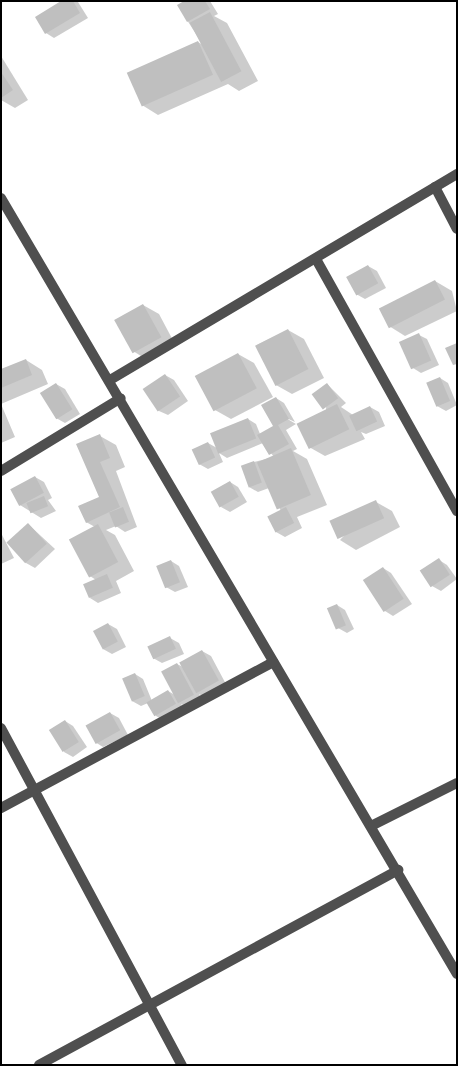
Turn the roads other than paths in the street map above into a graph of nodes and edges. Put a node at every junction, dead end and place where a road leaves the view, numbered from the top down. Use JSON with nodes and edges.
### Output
{"nodes":[{"id":1,"x":457,"y":174,"type":"edge"},
{"id":2,"x":435,"y":187,"type":"junction"},
{"id":3,"x":1,"y":198,"type":"edge"},
{"id":4,"x":457,"y":229,"type":"edge"},
{"id":5,"x":316,"y":259,"type":"junction"},
{"id":6,"x":110,"y":380,"type":"junction"},
{"id":7,"x":121,"y":398,"type":"junction"},
{"id":8,"x":1,"y":471,"type":"edge"},
{"id":9,"x":457,"y":511,"type":"edge"},
{"id":10,"x":273,"y":662,"type":"junction"},
{"id":11,"x":1,"y":728,"type":"edge"},
{"id":12,"x":457,"y":783,"type":"edge"},
{"id":13,"x":33,"y":789,"type":"junction"},
{"id":14,"x":1,"y":808,"type":"edge"},
{"id":15,"x":373,"y":826,"type":"junction"},
{"id":16,"x":398,"y":870,"type":"junction"},
{"id":17,"x":457,"y":974,"type":"edge"},
{"id":18,"x":151,"y":1006,"type":"junction"},
{"id":19,"x":39,"y":1065,"type":"edge"},
{"id":20,"x":182,"y":1065,"type":"edge"}],
"edges":[{"from":1,"to":2,"type":"street"},
{"from":2,"to":4,"type":"street"},
{"from":2,"to":5,"type":"street"},
{"from":3,"to":6,"type":"street"},
{"from":5,"to":6,"type":"street"},
{"from":5,"to":9,"type":"street"},
{"from":6,"to":7,"type":"street"},
{"from":7,"to":8,"type":"street"},
{"from":7,"to":10,"type":"street"},
{"from":10,"to":13,"type":"street"},
{"from":10,"to":15,"type":"street"},
{"from":11,"to":13,"type":"street"},
{"from":12,"to":15,"type":"street"},
{"from":13,"to":14,"type":"street"},
{"from":13,"to":18,"type":"street"},
{"from":15,"to":16,"type":"street"},
{"from":16,"to":17,"type":"street"},
{"from":16,"to":18,"type":"street"},
{"from":18,"to":19,"type":"street"},
{"from":18,"to":20,"type":"street"}]}
